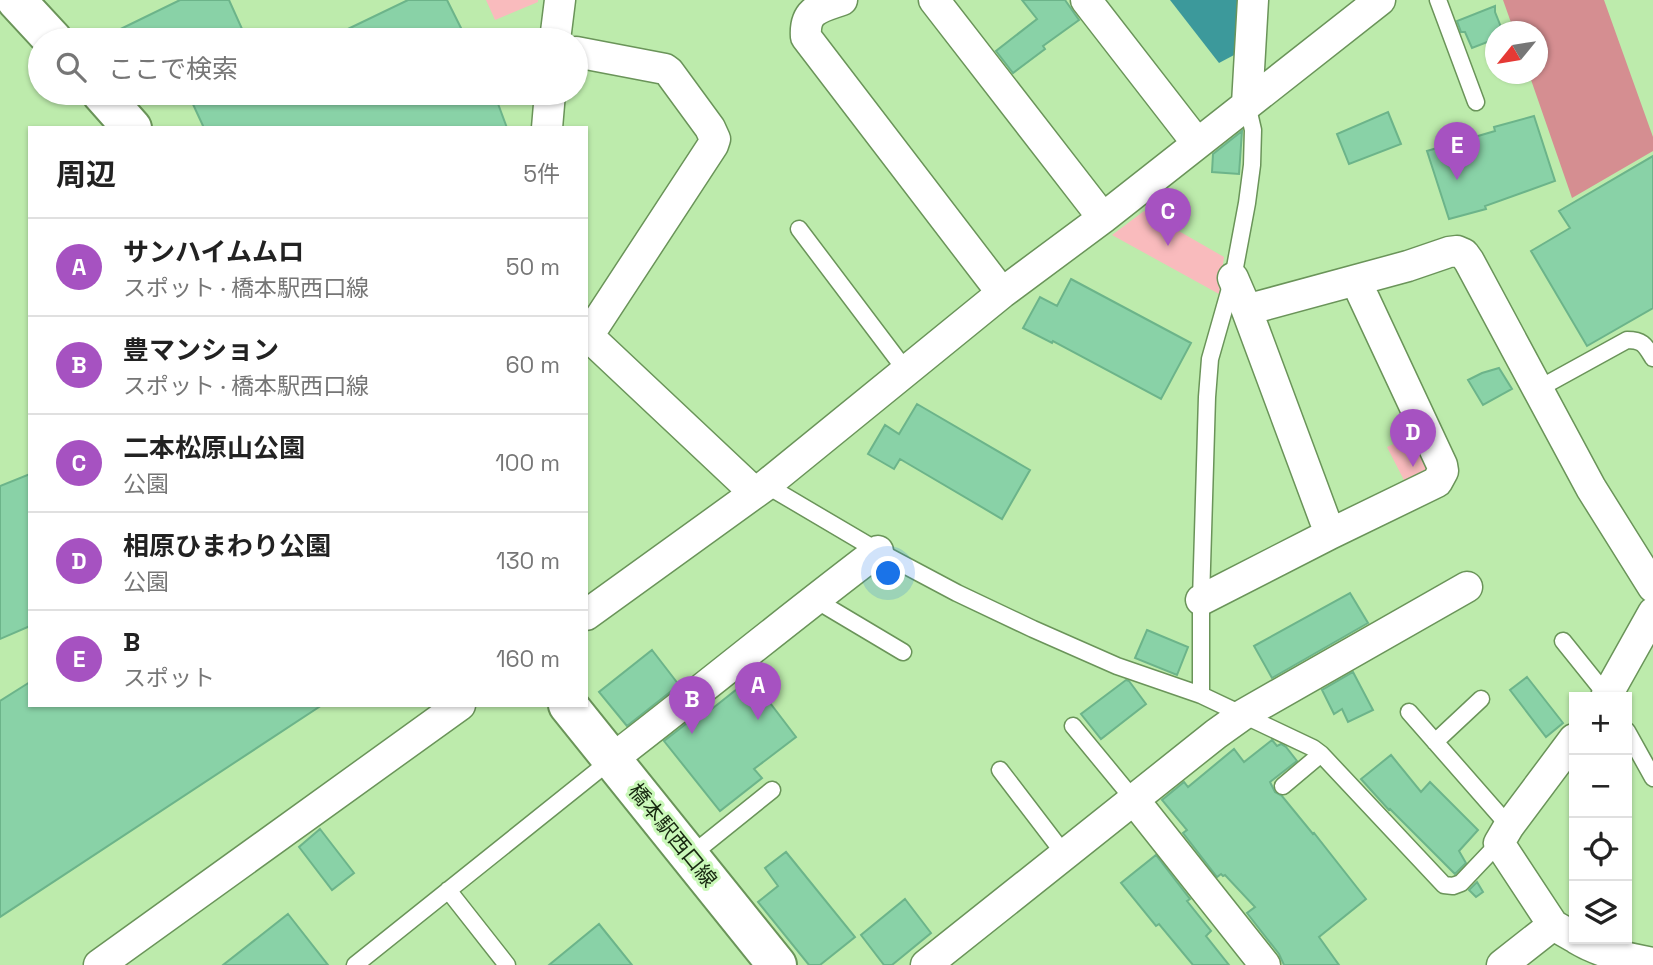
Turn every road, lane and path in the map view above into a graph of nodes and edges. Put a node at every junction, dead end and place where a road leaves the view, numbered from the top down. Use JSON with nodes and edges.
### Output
{"nodes":[{"id":1,"x":16,"y":0,"type":"edge"},
{"id":2,"x":560,"y":0,"type":"edge"},
{"id":3,"x":842,"y":0,"type":"edge"},
{"id":4,"x":934,"y":0,"type":"edge"},
{"id":5,"x":1086,"y":0,"type":"edge"},
{"id":6,"x":1253,"y":0,"type":"edge"},
{"id":7,"x":1380,"y":0,"type":"edge"},
{"id":8,"x":1438,"y":0,"type":"edge"},
{"id":9,"x":42,"y":28,"type":"edge"},
{"id":10,"x":556,"y":28,"type":"edge"},
{"id":11,"x":588,"y":54,"type":"edge"},
{"id":12,"x":1476,"y":102,"type":"dead end"},
{"id":13,"x":1247,"y":103,"type":"junction"},
{"id":14,"x":112,"y":105,"type":"edge"},
{"id":15,"x":549,"y":105,"type":"edge"},
{"id":16,"x":130,"y":126,"type":"edge"},
{"id":17,"x":547,"y":126,"type":"edge"},
{"id":18,"x":1197,"y":143,"type":"junction"},
{"id":19,"x":1103,"y":218,"type":"junction"},
{"id":20,"x":799,"y":229,"type":"dead end"},
{"id":21,"x":814,"y":249,"type":"junction"},
{"id":22,"x":800,"y":259,"type":"dead end"},
{"id":23,"x":1233,"y":278,"type":"junction"},
{"id":24,"x":1356,"y":281,"type":"junction"},
{"id":25,"x":1002,"y":293,"type":"junction"},
{"id":26,"x":1246,"y":308,"type":"junction"},
{"id":27,"x":588,"y":333,"type":"edge"},
{"id":28,"x":588,"y":336,"type":"edge"},
{"id":29,"x":1653,"y":358,"type":"edge"},
{"id":30,"x":908,"y":372,"type":"junction"},
{"id":31,"x":1538,"y":389,"type":"junction"},
{"id":32,"x":761,"y":489,"type":"junction"},
{"id":33,"x":1330,"y":534,"type":"junction"},
{"id":34,"x":878,"y":551,"type":"junction"},
{"id":35,"x":1467,"y":587,"type":"dead end"},
{"id":36,"x":1653,"y":587,"type":"edge"},
{"id":37,"x":814,"y":600,"type":"junction"},
{"id":38,"x":1201,"y":600,"type":"junction"},
{"id":39,"x":1653,"y":613,"type":"edge"},
{"id":40,"x":588,"y":614,"type":"edge"},
{"id":41,"x":1563,"y":641,"type":"dead end"},
{"id":42,"x":902,"y":652,"type":"dead end"},
{"id":43,"x":1603,"y":692,"type":"edge"},
{"id":44,"x":1610,"y":692,"type":"edge"},
{"id":45,"x":1201,"y":695,"type":"junction"},
{"id":46,"x":1481,"y":699,"type":"dead end"},
{"id":47,"x":457,"y":707,"type":"edge"},
{"id":48,"x":570,"y":707,"type":"edge"},
{"id":49,"x":1409,"y":712,"type":"dead end"},
{"id":50,"x":1244,"y":714,"type":"junction"},
{"id":51,"x":1073,"y":726,"type":"dead end"},
{"id":52,"x":1632,"y":740,"type":"edge"},
{"id":53,"x":1435,"y":741,"type":"junction"},
{"id":54,"x":1569,"y":746,"type":"edge"},
{"id":55,"x":1321,"y":754,"type":"junction"},
{"id":56,"x":611,"y":760,"type":"junction"},
{"id":57,"x":1000,"y":770,"type":"dead end"},
{"id":58,"x":1653,"y":778,"type":"edge"},
{"id":59,"x":1283,"y":786,"type":"dead end"},
{"id":60,"x":772,"y":790,"type":"dead end"},
{"id":61,"x":1134,"y":800,"type":"junction"},
{"id":62,"x":1504,"y":834,"type":"junction"},
{"id":63,"x":1065,"y":855,"type":"junction"},
{"id":64,"x":690,"y":856,"type":"junction"},
{"id":65,"x":448,"y":890,"type":"junction"},
{"id":66,"x":1568,"y":933,"type":"edge"},
{"id":67,"x":1653,"y":964,"type":"edge"},
{"id":68,"x":99,"y":965,"type":"edge"},
{"id":69,"x":355,"y":965,"type":"edge"},
{"id":70,"x":507,"y":965,"type":"edge"},
{"id":71,"x":778,"y":965,"type":"edge"},
{"id":72,"x":926,"y":965,"type":"edge"},
{"id":73,"x":1265,"y":965,"type":"edge"},
{"id":74,"x":1502,"y":965,"type":"edge"}],
"edges":[{"from":1,"to":9,"type":"street"},
{"from":2,"to":10,"type":"street"},
{"from":3,"to":25,"type":"street"},
{"from":4,"to":19,"type":"street"},
{"from":5,"to":18,"type":"street"},
{"from":6,"to":13,"type":"street"},
{"from":7,"to":13,"type":"street"},
{"from":8,"to":12,"type":"lane"},
{"from":11,"to":27,"type":"street"},
{"from":13,"to":18,"type":"street"},
{"from":13,"to":23,"type":"lane"},
{"from":14,"to":16,"type":"street"},
{"from":15,"to":17,"type":"street"},
{"from":18,"to":19,"type":"street"},
{"from":19,"to":25,"type":"street"},
{"from":20,"to":21,"type":"lane"},
{"from":21,"to":22,"type":"lane"},
{"from":21,"to":30,"type":"lane"},
{"from":23,"to":26,"type":"street"},
{"from":23,"to":38,"type":"lane"},
{"from":24,"to":26,"type":"street"},
{"from":24,"to":31,"type":"street"},
{"from":24,"to":33,"type":"street"},
{"from":25,"to":30,"type":"street"},
{"from":26,"to":33,"type":"street"},
{"from":28,"to":32,"type":"street"},
{"from":29,"to":31,"type":"lane"},
{"from":30,"to":32,"type":"street"},
{"from":31,"to":36,"type":"street"},
{"from":32,"to":34,"type":"lane"},
{"from":32,"to":40,"type":"street"},
{"from":33,"to":38,"type":"street"},
{"from":34,"to":37,"type":"street"},
{"from":34,"to":45,"type":"lane"},
{"from":35,"to":50,"type":"street"},
{"from":37,"to":42,"type":"lane"},
{"from":37,"to":56,"type":"street"},
{"from":38,"to":45,"type":"lane"},
{"from":39,"to":44,"type":"street"},
{"from":41,"to":43,"type":"lane"},
{"from":45,"to":50,"type":"lane"},
{"from":46,"to":53,"type":"lane"},
{"from":47,"to":68,"type":"street"},
{"from":48,"to":56,"type":"street","name":"橋本駅西口線"},
{"from":49,"to":53,"type":"lane"},
{"from":50,"to":55,"type":"lane"},
{"from":50,"to":61,"type":"street"},
{"from":51,"to":61,"type":"lane"},
{"from":52,"to":58,"type":"lane"},
{"from":53,"to":62,"type":"lane"},
{"from":54,"to":62,"type":"street"},
{"from":55,"to":59,"type":"lane"},
{"from":55,"to":62,"type":"lane"},
{"from":56,"to":64,"type":"street","name":"橋本駅西口線"},
{"from":56,"to":65,"type":"lane"},
{"from":57,"to":63,"type":"lane"},
{"from":60,"to":64,"type":"lane"},
{"from":61,"to":63,"type":"street"},
{"from":61,"to":73,"type":"street"},
{"from":62,"to":66,"type":"street"},
{"from":63,"to":72,"type":"street"},
{"from":64,"to":71,"type":"street","name":"橋本駅西口線"},
{"from":65,"to":69,"type":"lane"},
{"from":65,"to":70,"type":"lane"},
{"from":66,"to":67,"type":"street"},
{"from":66,"to":74,"type":"street"}]}
